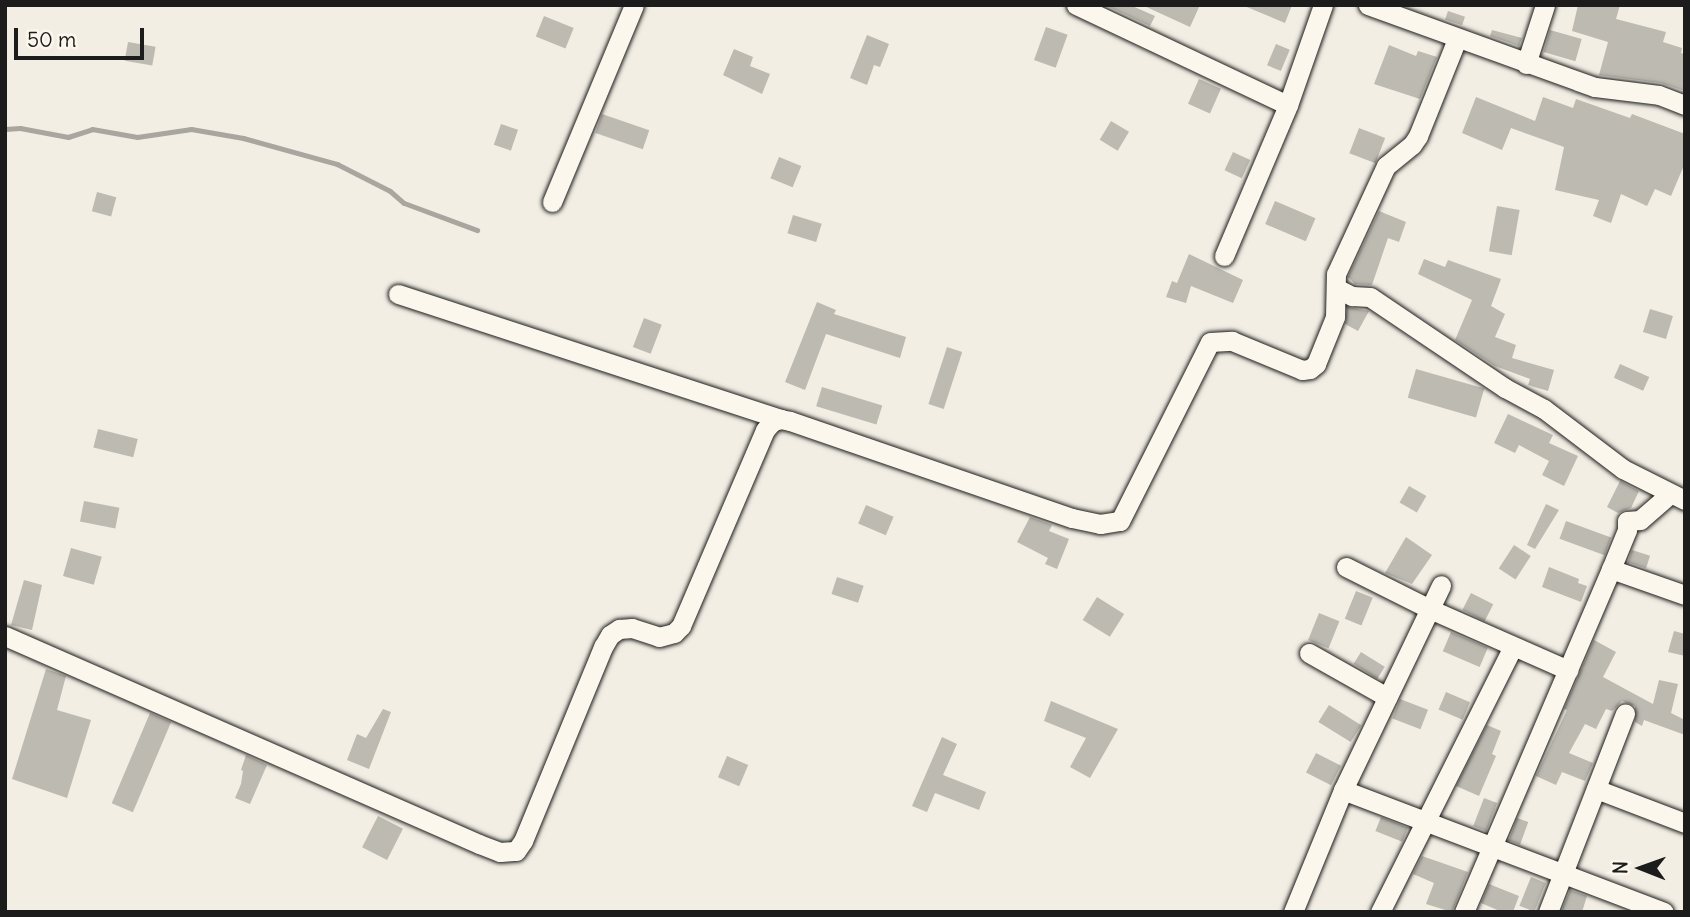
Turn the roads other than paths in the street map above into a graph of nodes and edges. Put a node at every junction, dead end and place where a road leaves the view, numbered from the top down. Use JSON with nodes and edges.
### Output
{"nodes":[{"id":1,"x":634,"y":5,"type":"edge"},
{"id":2,"x":1076,"y":5,"type":"edge"},
{"id":3,"x":1323,"y":5,"type":"edge"},
{"id":4,"x":1368,"y":5,"type":"edge"},
{"id":5,"x":1545,"y":5,"type":"edge"},
{"id":6,"x":1457,"y":39,"type":"junction"},
{"id":7,"x":1526,"y":64,"type":"junction"},
{"id":8,"x":1288,"y":105,"type":"junction"},
{"id":9,"x":1685,"y":105,"type":"edge"},
{"id":10,"x":552,"y":202,"type":"dead end"},
{"id":11,"x":1224,"y":256,"type":"dead end"},
{"id":12,"x":1338,"y":289,"type":"junction"},
{"id":13,"x":398,"y":294,"type":"dead end"},
{"id":14,"x":780,"y":419,"type":"junction"},
{"id":15,"x":1677,"y":497,"type":"edge"},
{"id":16,"x":1346,"y":567,"type":"dead end"},
{"id":17,"x":1611,"y":569,"type":"junction"},
{"id":18,"x":1441,"y":585,"type":"dead end"},
{"id":19,"x":1685,"y":595,"type":"edge"},
{"id":20,"x":1432,"y":610,"type":"junction"},
{"id":21,"x":5,"y":636,"type":"edge"},
{"id":22,"x":1513,"y":646,"type":"junction"},
{"id":23,"x":1309,"y":653,"type":"dead end"},
{"id":24,"x":1568,"y":670,"type":"junction"},
{"id":25,"x":1387,"y":697,"type":"junction"},
{"id":26,"x":1625,"y":713,"type":"dead end"},
{"id":27,"x":1596,"y":789,"type":"junction"},
{"id":28,"x":1343,"y":790,"type":"junction"},
{"id":29,"x":1427,"y":822,"type":"junction"},
{"id":30,"x":1685,"y":823,"type":"edge"},
{"id":31,"x":1493,"y":848,"type":"junction"},
{"id":32,"x":1564,"y":875,"type":"junction"},
{"id":33,"x":1619,"y":904,"type":"edge"},
{"id":34,"x":1293,"y":912,"type":"edge"},
{"id":35,"x":1380,"y":912,"type":"edge"},
{"id":36,"x":1464,"y":912,"type":"edge"},
{"id":37,"x":1548,"y":912,"type":"edge"},
{"id":38,"x":1664,"y":912,"type":"edge"}],
"edges":[{"from":1,"to":10,"type":"street"},
{"from":2,"to":8,"type":"street"},
{"from":3,"to":8,"type":"street"},
{"from":4,"to":6,"type":"street"},
{"from":5,"to":7,"type":"street"},
{"from":6,"to":7,"type":"street"},
{"from":6,"to":12,"type":"street"},
{"from":7,"to":9,"type":"street"},
{"from":8,"to":11,"type":"street"},
{"from":12,"to":14,"type":"street"},
{"from":12,"to":15,"type":"street"},
{"from":13,"to":14,"type":"street"},
{"from":14,"to":21,"type":"street"},
{"from":15,"to":17,"type":"street"},
{"from":16,"to":20,"type":"street"},
{"from":17,"to":19,"type":"street"},
{"from":17,"to":24,"type":"street"},
{"from":18,"to":20,"type":"street"},
{"from":20,"to":22,"type":"street"},
{"from":20,"to":25,"type":"street"},
{"from":22,"to":24,"type":"street"},
{"from":22,"to":29,"type":"street"},
{"from":23,"to":25,"type":"street"},
{"from":24,"to":31,"type":"street"},
{"from":25,"to":28,"type":"street"},
{"from":26,"to":27,"type":"street"},
{"from":27,"to":30,"type":"street"},
{"from":27,"to":32,"type":"street"},
{"from":28,"to":29,"type":"street"},
{"from":28,"to":34,"type":"street"},
{"from":29,"to":31,"type":"street"},
{"from":29,"to":35,"type":"street"},
{"from":31,"to":32,"type":"street"},
{"from":31,"to":36,"type":"street"},
{"from":32,"to":33,"type":"street"},
{"from":32,"to":37,"type":"street"},
{"from":33,"to":38,"type":"street"}]}
